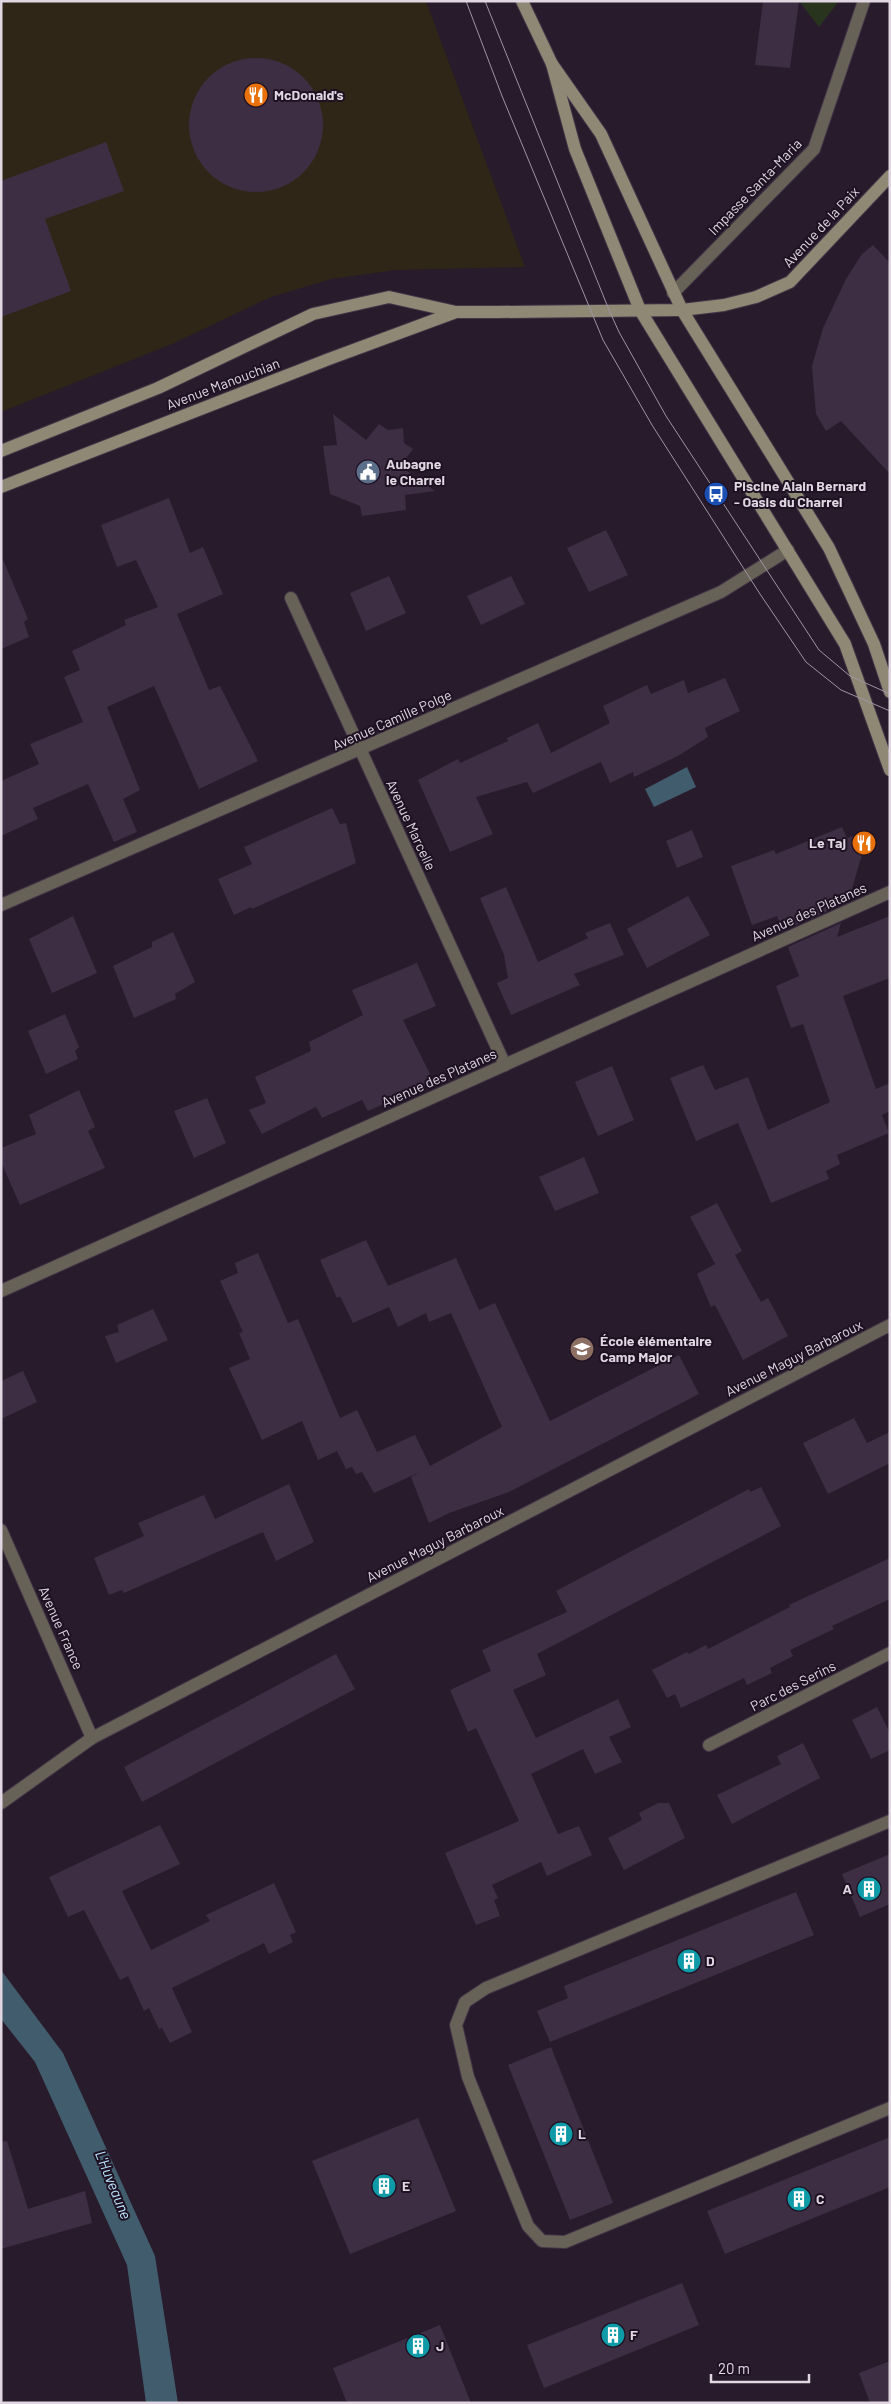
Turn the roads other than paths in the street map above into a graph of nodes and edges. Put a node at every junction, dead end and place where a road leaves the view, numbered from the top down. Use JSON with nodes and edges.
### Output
{"nodes":[{"id":1,"x":522,"y":1,"type":"edge"},
{"id":2,"x":864,"y":1,"type":"edge"},
{"id":3,"x":552,"y":64,"type":"junction"},
{"id":4,"x":890,"y":176,"type":"edge"},
{"id":5,"x":673,"y":293,"type":"junction"},
{"id":6,"x":640,"y":310,"type":"junction"},
{"id":7,"x":682,"y":310,"type":"junction"},
{"id":8,"x":456,"y":312,"type":"junction"},
{"id":9,"x":1,"y":451,"type":"edge"},
{"id":10,"x":1,"y":487,"type":"edge"},
{"id":11,"x":788,"y":550,"type":"junction"},
{"id":12,"x":291,"y":598,"type":"dead end"},
{"id":13,"x":890,"y":692,"type":"edge"},
{"id":14,"x":360,"y":750,"type":"junction"},
{"id":15,"x":890,"y":770,"type":"edge"},
{"id":16,"x":890,"y":892,"type":"edge"},
{"id":17,"x":1,"y":905,"type":"edge"},
{"id":18,"x":505,"y":1065,"type":"junction"},
{"id":19,"x":1,"y":1291,"type":"edge"},
{"id":20,"x":890,"y":1326,"type":"edge"},
{"id":21,"x":1,"y":1530,"type":"edge"},
{"id":22,"x":890,"y":1653,"type":"edge"},
{"id":23,"x":92,"y":1738,"type":"junction"},
{"id":24,"x":709,"y":1745,"type":"dead end"},
{"id":25,"x":1,"y":1803,"type":"edge"},
{"id":26,"x":890,"y":1822,"type":"edge"},
{"id":27,"x":890,"y":2108,"type":"edge"}],
"edges":[{"from":1,"to":3,"type":"main road"},
{"from":2,"to":5,"type":"street","name":"Impasse Santa-Maria"},
{"from":3,"to":5,"type":"main road"},
{"from":3,"to":6,"type":"main road"},
{"from":4,"to":7,"type":"main road","name":"Avenue de la Paix"},
{"from":5,"to":7,"type":"main road"},
{"from":6,"to":7,"type":"main road","name":"Avenue Manouchian"},
{"from":6,"to":8,"type":"main road","name":"Avenue Manouchian"},
{"from":6,"to":11,"type":"main road"},
{"from":7,"to":13,"type":"main road"},
{"from":8,"to":9,"type":"main road","name":"Avenue Manouchian"},
{"from":8,"to":10,"type":"main road","name":"Avenue Manouchian"},
{"from":11,"to":14,"type":"street","name":"Avenue Camille Polge"},
{"from":11,"to":15,"type":"main road"},
{"from":12,"to":14,"type":"street","name":"Avenue Marcelle"},
{"from":14,"to":17,"type":"street","name":"Avenue Camille Polge"},
{"from":14,"to":18,"type":"street","name":"Avenue Marcelle"},
{"from":16,"to":18,"type":"street","name":"Avenue des Platanes"},
{"from":18,"to":19,"type":"street","name":"Avenue des Platanes"},
{"from":20,"to":23,"type":"street","name":"Avenue Maguy Barbaroux"},
{"from":21,"to":23,"type":"street","name":"Avenue France"},
{"from":22,"to":24,"type":"street","name":"Parc des Serins"},
{"from":23,"to":25,"type":"street","name":"Avenue Maguy Barbaroux"},
{"from":26,"to":27,"type":"street"}]}
